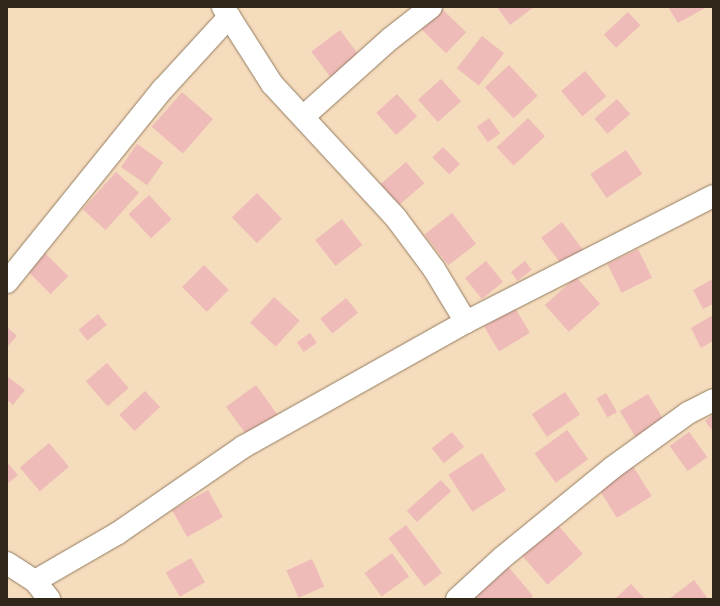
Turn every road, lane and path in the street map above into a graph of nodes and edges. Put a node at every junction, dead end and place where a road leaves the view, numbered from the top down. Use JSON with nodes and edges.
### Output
{"nodes":[{"id":1,"x":431,"y":7,"type":"edge"},
{"id":2,"x":226,"y":12,"type":"edge"},
{"id":3,"x":303,"y":117,"type":"junction"},
{"id":4,"x":713,"y":196,"type":"edge"},
{"id":5,"x":7,"y":282,"type":"edge"},
{"id":6,"x":466,"y":322,"type":"junction"},
{"id":7,"x":713,"y":400,"type":"edge"},
{"id":8,"x":7,"y":562,"type":"edge"},
{"id":9,"x":35,"y":581,"type":"junction"},
{"id":10,"x":49,"y":599,"type":"edge"},
{"id":11,"x":457,"y":599,"type":"edge"}],
"edges":[{"from":1,"to":3,"type":"street"},
{"from":2,"to":3,"type":"street"},
{"from":2,"to":5,"type":"street"},
{"from":3,"to":6,"type":"street"},
{"from":4,"to":6,"type":"street"},
{"from":6,"to":9,"type":"street"},
{"from":7,"to":11,"type":"street"},
{"from":8,"to":9,"type":"street"},
{"from":9,"to":10,"type":"street"}]}
